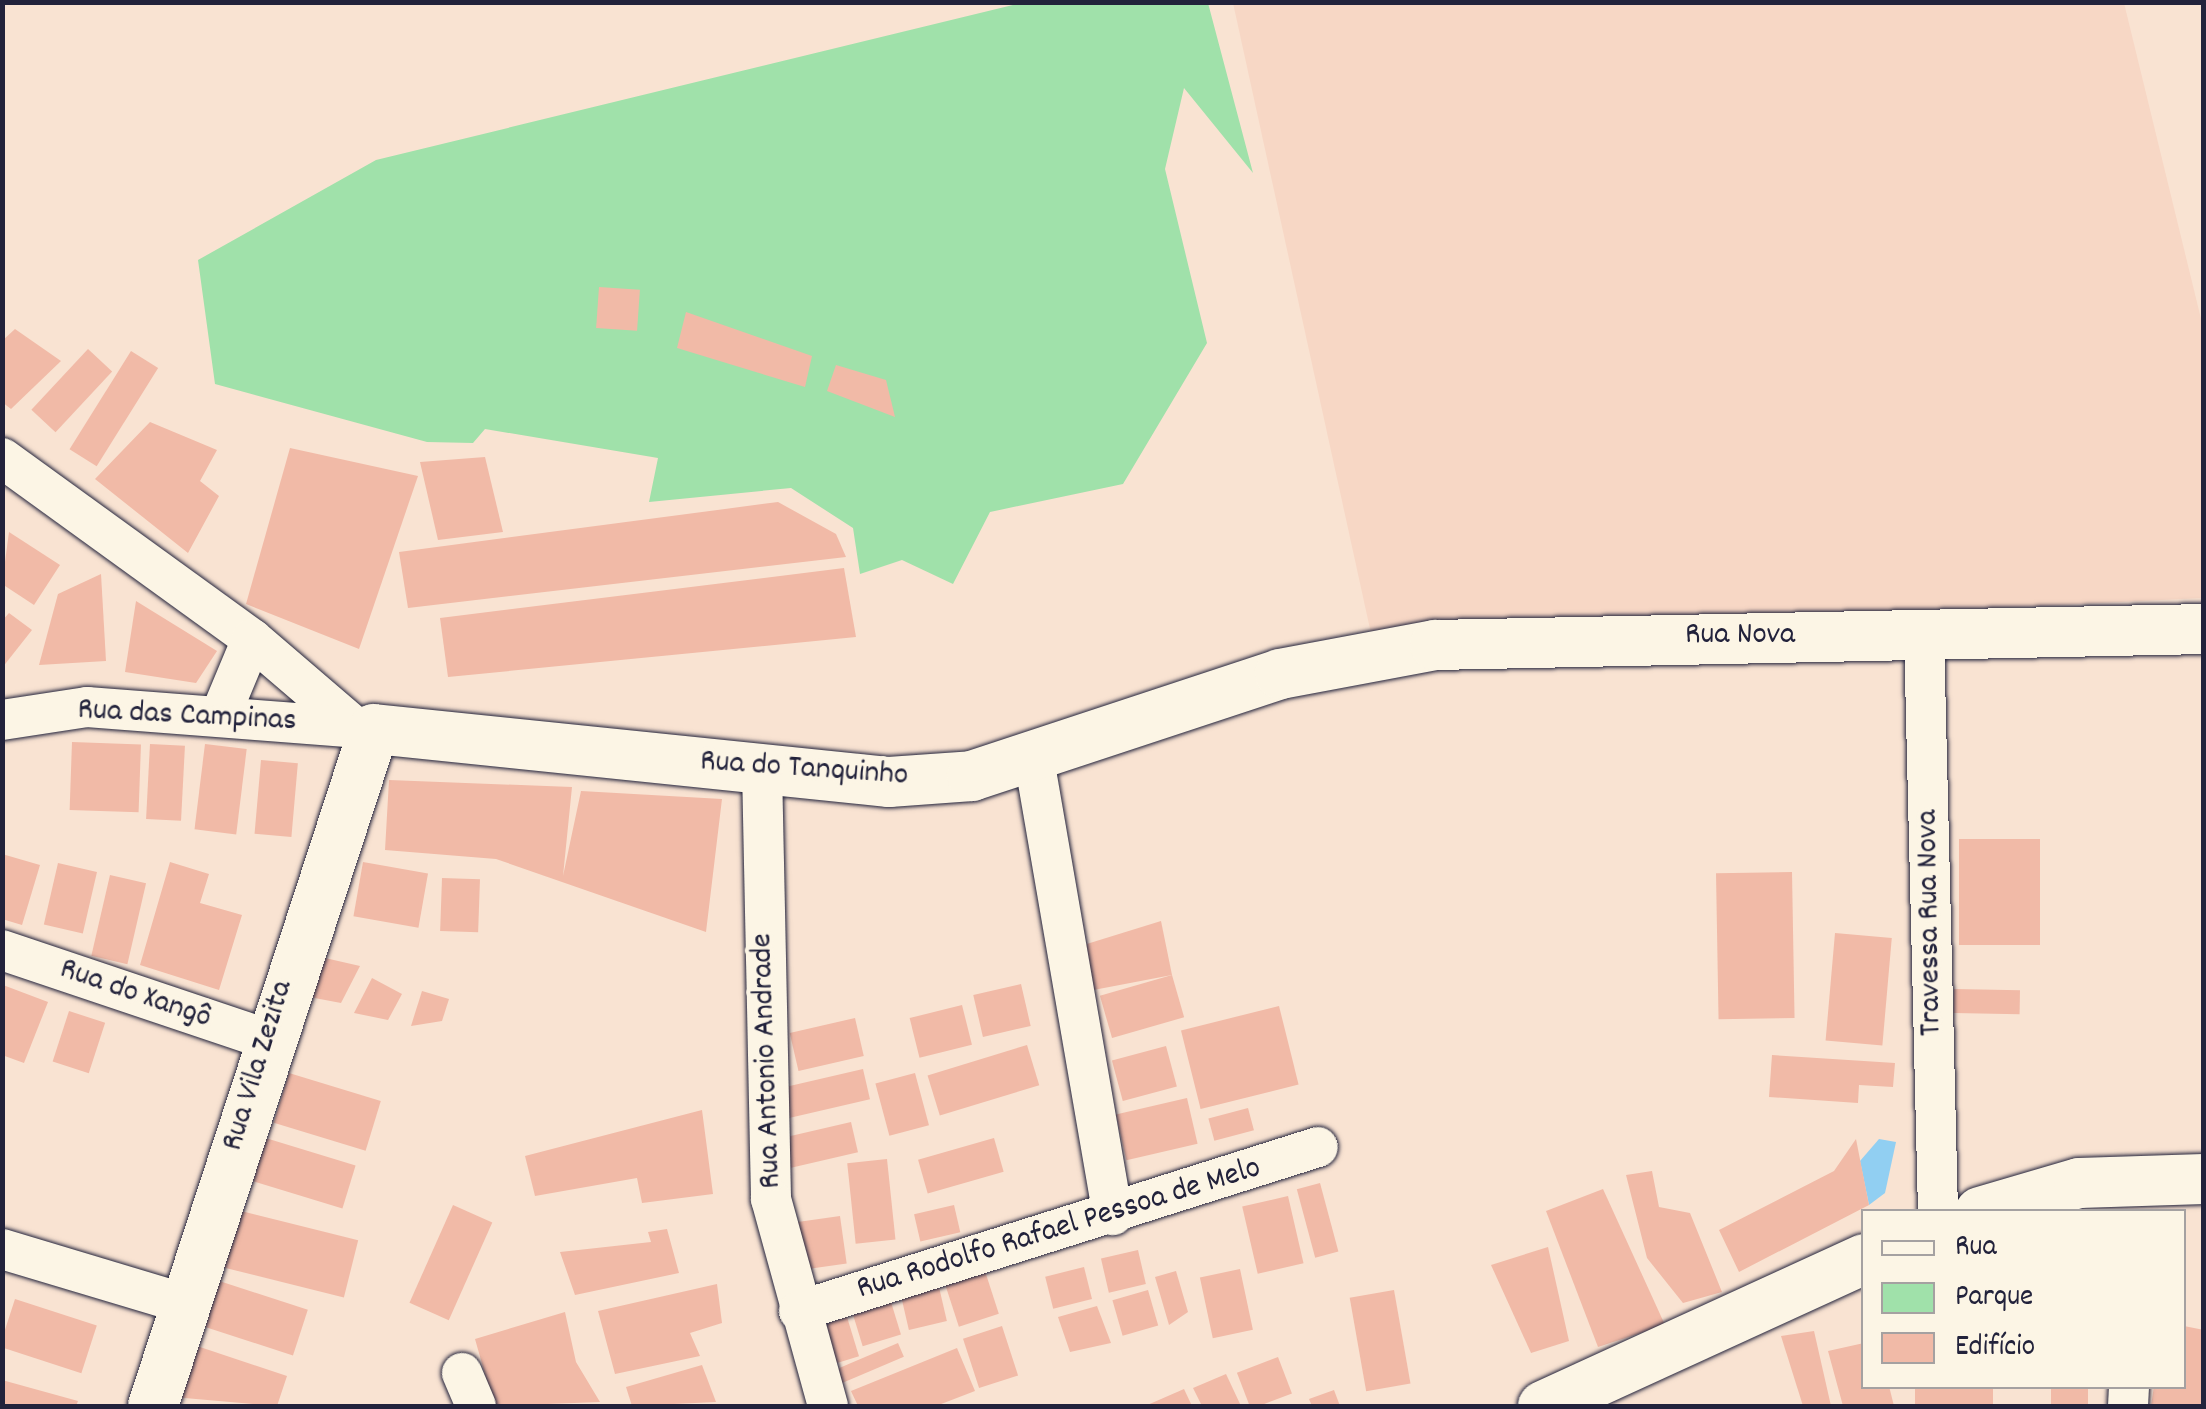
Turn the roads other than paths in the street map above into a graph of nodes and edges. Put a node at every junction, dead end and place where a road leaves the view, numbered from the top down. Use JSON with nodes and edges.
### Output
{"nodes":[{"id":1,"x":2,"y":458,"type":"edge"},
{"id":2,"x":2204,"y":629,"type":"edge"},
{"id":3,"x":1924,"y":635,"type":"junction"},
{"id":4,"x":252,"y":639,"type":"junction"},
{"id":5,"x":1280,"y":674,"type":"joint"},
{"id":6,"x":8,"y":711,"type":"edge"},
{"id":7,"x":220,"y":716,"type":"junction"},
{"id":8,"x":365,"y":729,"type":"junction"},
{"id":9,"x":1034,"y":759,"type":"junction"},
{"id":10,"x":762,"y":768,"type":"junction"},
{"id":11,"x":2,"y":950,"type":"edge"},
{"id":12,"x":267,"y":1040,"type":"junction"},
{"id":13,"x":1318,"y":1147,"type":"dead end"},
{"id":14,"x":2204,"y":1179,"type":"edge"},
{"id":15,"x":2134,"y":1195,"type":"edge"},
{"id":16,"x":1938,"y":1209,"type":"edge"},
{"id":17,"x":1990,"y":1209,"type":"edge"},
{"id":18,"x":1113,"y":1215,"type":"junction"},
{"id":19,"x":2,"y":1250,"type":"edge"},
{"id":20,"x":1861,"y":1260,"type":"edge"},
{"id":21,"x":186,"y":1304,"type":"junction"},
{"id":22,"x":799,"y":1311,"type":"junction"},
{"id":23,"x":153,"y":1406,"type":"edge"},
{"id":24,"x":828,"y":1406,"type":"edge"},
{"id":25,"x":1543,"y":1406,"type":"edge"}],
"edges":[{"from":1,"to":4,"type":"street"},
{"from":2,"to":3,"type":"street","name":"Rua Nova"},
{"from":3,"to":5,"type":"street","name":"Rua Nova"},
{"from":3,"to":16,"type":"street","name":"Travessa Rua Nova"},
{"from":4,"to":7,"type":"street"},
{"from":4,"to":8,"type":"street"},
{"from":5,"to":9,"type":"street","name":"Rua do Tanquinho"},
{"from":6,"to":7,"type":"street","name":"Rua das Campinas"},
{"from":7,"to":8,"type":"street","name":"Rua das Campinas"},
{"from":8,"to":10,"type":"street","name":"Rua do Tanquinho"},
{"from":8,"to":12,"type":"street","name":"Rua Vila Zezita"},
{"from":9,"to":10,"type":"street","name":"Rua do Tanquinho"},
{"from":9,"to":18,"type":"street"},
{"from":10,"to":22,"type":"street","name":"Rua Antonio Andrade"},
{"from":11,"to":12,"type":"street","name":"Rua do Xangô"},
{"from":12,"to":21,"type":"street","name":"Rua Vila Zezita"},
{"from":13,"to":18,"type":"street","name":"Rua Rodolfo Rafael Pessoa de Melo"},
{"from":14,"to":15,"type":"street"},
{"from":15,"to":17,"type":"street"},
{"from":18,"to":22,"type":"street","name":"Rua Rodolfo Rafael Pessoa de Melo"},
{"from":19,"to":21,"type":"street"},
{"from":20,"to":25,"type":"street"},
{"from":21,"to":23,"type":"street","name":"Rua Vila Zezita"},
{"from":22,"to":24,"type":"street","name":"Rua Antonio Andrade"}]}
